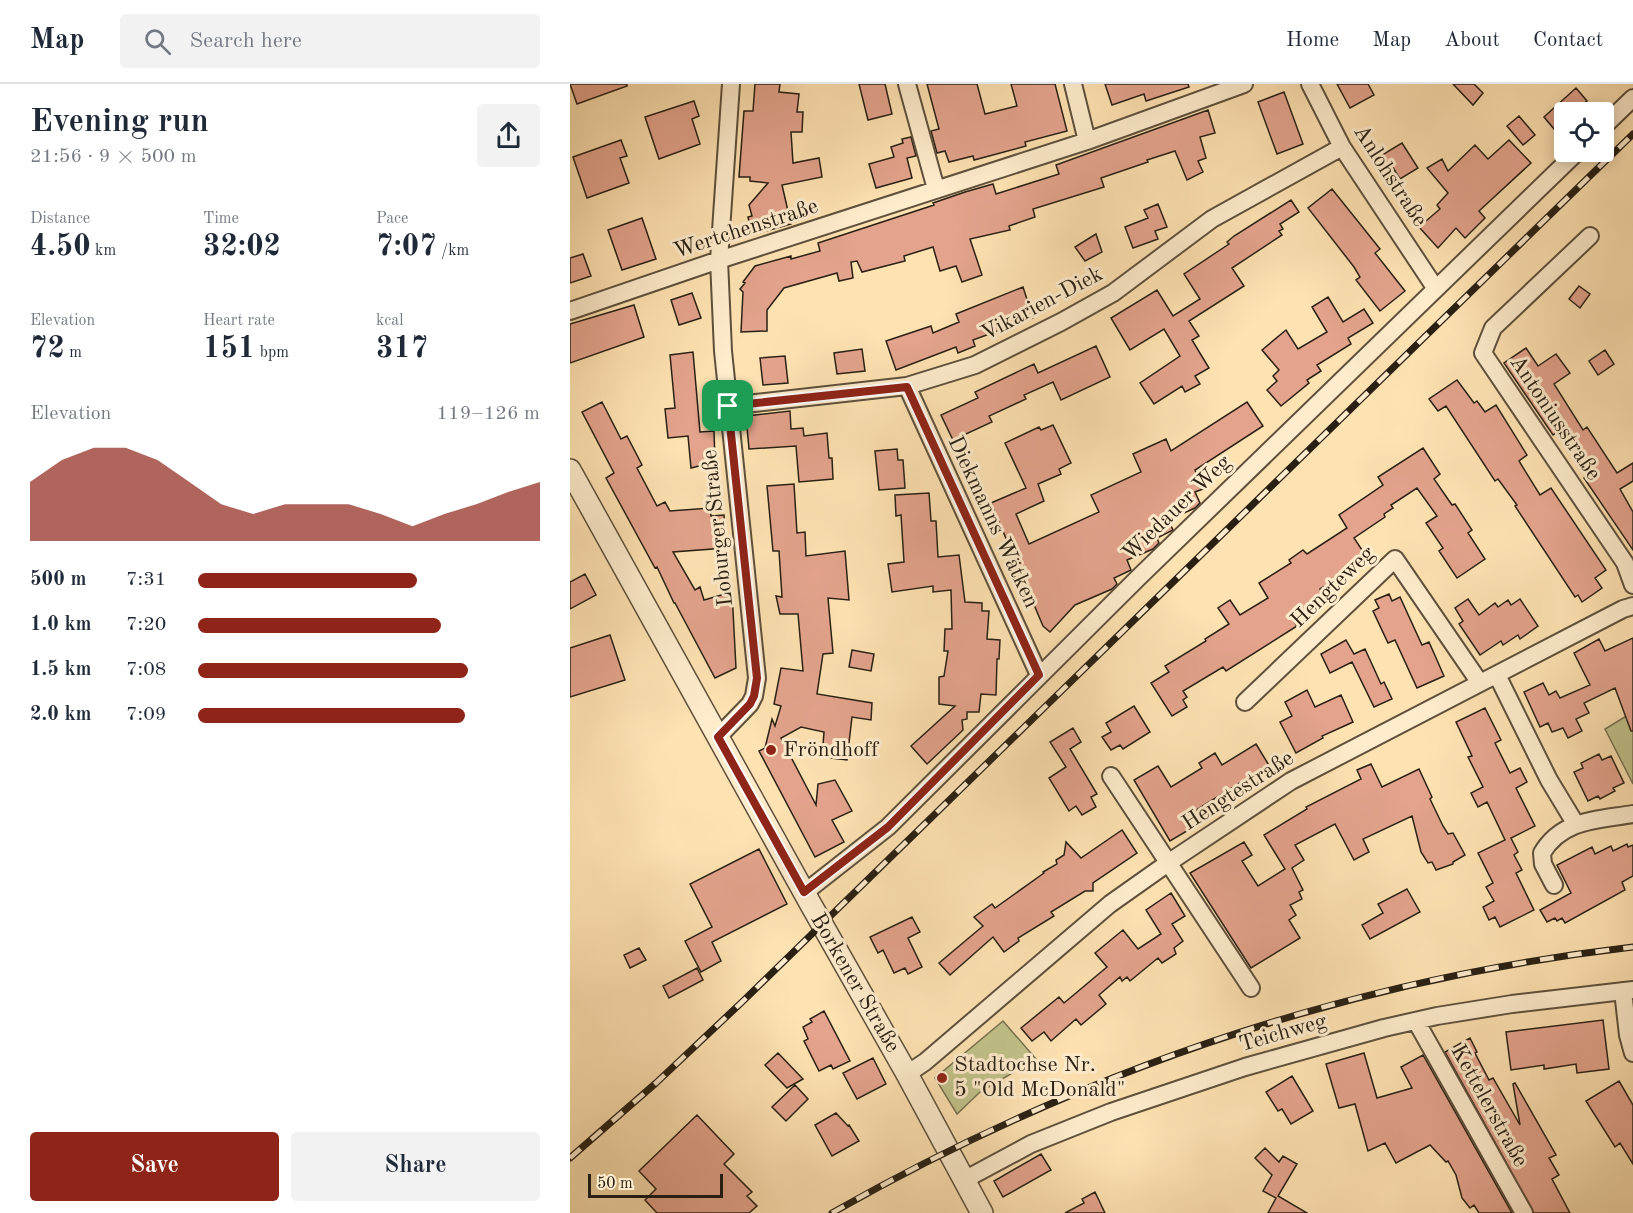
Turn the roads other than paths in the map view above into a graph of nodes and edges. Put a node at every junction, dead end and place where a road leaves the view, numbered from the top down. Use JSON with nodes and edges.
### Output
{"nodes":[{"id":1,"x":730,"y":84,"type":"edge"},
{"id":2,"x":907,"y":84,"type":"edge"},
{"id":3,"x":1073,"y":84,"type":"edge"},
{"id":4,"x":1244,"y":84,"type":"edge"},
{"id":5,"x":1310,"y":84,"type":"edge"},
{"id":6,"x":1633,"y":98,"type":"edge"},
{"id":7,"x":1614,"y":116,"type":"edge"},
{"id":8,"x":1087,"y":141,"type":"junction"},
{"id":9,"x":1342,"y":147,"type":"junction"},
{"id":10,"x":1567,"y":162,"type":"edge"},
{"id":11,"x":936,"y":189,"type":"junction"},
{"id":12,"x":1590,"y":236,"type":"dead end"},
{"id":13,"x":719,"y":260,"type":"junction"},
{"id":14,"x":1437,"y":289,"type":"junction"},
{"id":15,"x":570,"y":311,"type":"edge"},
{"id":16,"x":907,"y":387,"type":"junction"},
{"id":17,"x":728,"y":406,"type":"junction"},
{"id":18,"x":570,"y":470,"type":"edge"},
{"id":19,"x":1633,"y":585,"type":"edge"},
{"id":20,"x":1633,"y":606,"type":"edge"},
{"id":21,"x":1039,"y":675,"type":"junction"},
{"id":22,"x":1497,"y":675,"type":"junction"},
{"id":23,"x":1480,"y":683,"type":"junction"},
{"id":24,"x":1245,"y":702,"type":"dead end"},
{"id":25,"x":718,"y":737,"type":"junction"},
{"id":26,"x":1111,"y":776,"type":"dead end"},
{"id":27,"x":1633,"y":814,"type":"edge"},
{"id":28,"x":1575,"y":823,"type":"junction"},
{"id":29,"x":1168,"y":863,"type":"junction"},
{"id":30,"x":1554,"y":885,"type":"dead end"},
{"id":31,"x":804,"y":892,"type":"junction"},
{"id":32,"x":1251,"y":988,"type":"dead end"},
{"id":33,"x":1628,"y":990,"type":"edge"},
{"id":34,"x":1416,"y":1021,"type":"junction"},
{"id":35,"x":1633,"y":1053,"type":"edge"},
{"id":36,"x":907,"y":1074,"type":"junction"},
{"id":37,"x":964,"y":1180,"type":"junction"},
{"id":38,"x":982,"y":1213,"type":"edge"},
{"id":39,"x":1524,"y":1213,"type":"edge"}],
"edges":[{"from":1,"to":13,"type":"street","name":"Loburger Straße"},
{"from":2,"to":11,"type":"street"},
{"from":3,"to":8,"type":"street"},
{"from":4,"to":8,"type":"street","name":"Wertchenstraße"},
{"from":5,"to":9,"type":"street","name":"Anlohstraße"},
{"from":6,"to":7,"type":"street"},
{"from":8,"to":11,"type":"street","name":"Wertchenstraße"},
{"from":9,"to":14,"type":"street","name":"Anlohstraße"},
{"from":9,"to":16,"type":"street","name":"Vikarien-Diek"},
{"from":10,"to":14,"type":"street","name":"Wiedauer Weg"},
{"from":11,"to":13,"type":"street","name":"Wertchenstraße"},
{"from":12,"to":19,"type":"street","name":"Antoniusstraße"},
{"from":13,"to":15,"type":"street","name":"Wertchenstraße"},
{"from":13,"to":17,"type":"street","name":"Loburger Straße"},
{"from":14,"to":21,"type":"street","name":"Wiedauer Weg"},
{"from":16,"to":17,"type":"street","name":"Vikarien-Diek"},
{"from":16,"to":21,"type":"street","name":"Diekmanns Wätken"},
{"from":17,"to":25,"type":"street","name":"Loburger Straße"},
{"from":18,"to":25,"type":"street","name":"Borkener Straße"},
{"from":20,"to":22,"type":"street","name":"Hengtestraße"},
{"from":21,"to":31,"type":"street","name":"Wiedauer Weg"},
{"from":22,"to":23,"type":"street","name":"Hengtestraße"},
{"from":22,"to":28,"type":"street"},
{"from":23,"to":24,"type":"street","name":"Hengteweg"},
{"from":23,"to":29,"type":"street","name":"Hengtestraße"},
{"from":25,"to":31,"type":"street","name":"Borkener Straße"},
{"from":26,"to":29,"type":"street"},
{"from":27,"to":28,"type":"street"},
{"from":28,"to":30,"type":"street"},
{"from":29,"to":32,"type":"street"},
{"from":29,"to":36,"type":"street","name":"Hengtestraße"},
{"from":31,"to":36,"type":"street","name":"Borkener Straße"},
{"from":33,"to":34,"type":"street","name":"Teichweg"},
{"from":33,"to":35,"type":"street"},
{"from":34,"to":37,"type":"street","name":"Teichweg"},
{"from":34,"to":39,"type":"street","name":"Kettelerstraße"},
{"from":36,"to":37,"type":"street","name":"Borkener Straße"},
{"from":37,"to":38,"type":"street","name":"Borkener Straße"}]}
